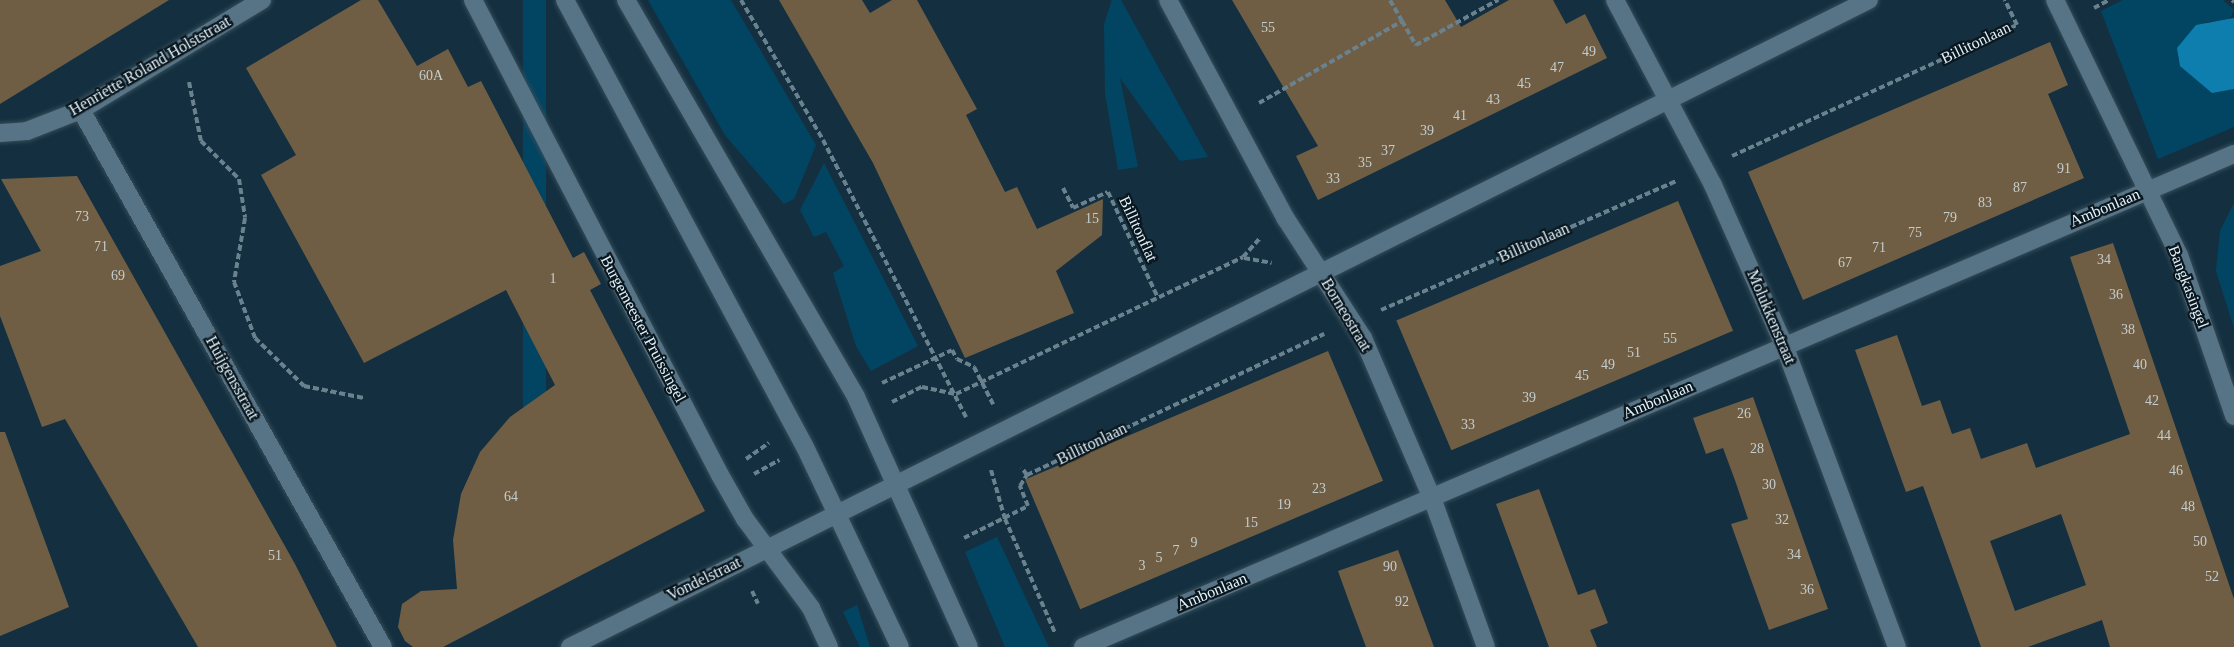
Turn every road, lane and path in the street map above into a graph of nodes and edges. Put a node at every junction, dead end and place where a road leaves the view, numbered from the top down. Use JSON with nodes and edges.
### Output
{"nodes":[{"id":1,"x":262,"y":0,"type":"edge"},
{"id":2,"x":473,"y":0,"type":"edge"},
{"id":3,"x":565,"y":0,"type":"edge"},
{"id":4,"x":626,"y":0,"type":"edge"},
{"id":5,"x":741,"y":0,"type":"edge"},
{"id":6,"x":1168,"y":0,"type":"edge"},
{"id":7,"x":1390,"y":0,"type":"edge"},
{"id":8,"x":1498,"y":0,"type":"edge"},
{"id":9,"x":1615,"y":0,"type":"edge"},
{"id":10,"x":1869,"y":0,"type":"edge"},
{"id":11,"x":2005,"y":0,"type":"edge"},
{"id":12,"x":2055,"y":0,"type":"edge"},
{"id":13,"x":1402,"y":21,"type":"junction"},
{"id":14,"x":189,"y":82,"type":"dead end"},
{"id":15,"x":1668,"y":99,"type":"junction"},
{"id":16,"x":81,"y":110,"type":"junction"},
{"id":17,"x":1232,"y":118,"type":"junction"},
{"id":18,"x":0,"y":133,"type":"edge"},
{"id":19,"x":2234,"y":154,"type":"edge"},
{"id":20,"x":1705,"y":169,"type":"junction"},
{"id":21,"x":1063,"y":188,"type":"dead end"},
{"id":22,"x":2145,"y":191,"type":"junction"},
{"id":23,"x":1243,"y":257,"type":"dead end"},
{"id":24,"x":1320,"y":272,"type":"junction"},
{"id":25,"x":1158,"y":298,"type":"junction"},
{"id":26,"x":1352,"y":322,"type":"junction"},
{"id":27,"x":1784,"y":345,"type":"junction"},
{"id":28,"x":935,"y":357,"type":"junction"},
{"id":29,"x":982,"y":382,"type":"junction"},
{"id":30,"x":872,"y":388,"type":"dead end"},
{"id":31,"x":956,"y":394,"type":"junction"},
{"id":32,"x":364,"y":398,"type":"dead end"},
{"id":33,"x":892,"y":402,"type":"dead end"},
{"id":34,"x":993,"y":405,"type":"dead end"},
{"id":35,"x":2234,"y":416,"type":"edge"},
{"id":36,"x":980,"y":447,"type":"junction"},
{"id":37,"x":1022,"y":468,"type":"dead end"},
{"id":38,"x":1027,"y":475,"type":"junction"},
{"id":39,"x":897,"y":486,"type":"junction"},
{"id":40,"x":1432,"y":498,"type":"junction"},
{"id":41,"x":840,"y":514,"type":"junction"},
{"id":42,"x":1005,"y":519,"type":"junction"},
{"id":43,"x":964,"y":538,"type":"dead end"},
{"id":44,"x":770,"y":547,"type":"junction"},
{"id":45,"x":749,"y":586,"type":"dead end"},
{"id":46,"x":758,"y":604,"type":"dead end"},
{"id":47,"x":1057,"y":636,"type":"dead end"},
{"id":48,"x":383,"y":647,"type":"edge"},
{"id":49,"x":570,"y":647,"type":"edge"},
{"id":50,"x":829,"y":647,"type":"edge"},
{"id":51,"x":900,"y":647,"type":"edge"},
{"id":52,"x":969,"y":647,"type":"edge"},
{"id":53,"x":1083,"y":647,"type":"edge"},
{"id":54,"x":1486,"y":647,"type":"edge"},
{"id":55,"x":1897,"y":647,"type":"edge"}],
"edges":[{"from":1,"to":16,"type":"street","name":"Henriette Roland Holststraat"},
{"from":2,"to":44,"type":"street","name":"Burgemeester Pruissingel"},
{"from":3,"to":41,"type":"street"},
{"from":4,"to":39,"type":"street"},
{"from":5,"to":28,"type":"path"},
{"from":6,"to":17,"type":"street","name":"Borneostraat"},
{"from":7,"to":13,"type":"path"},
{"from":8,"to":13,"type":"path"},
{"from":9,"to":15,"type":"street","name":"Molukkenstraat"},
{"from":10,"to":15,"type":"street"},
{"from":11,"to":20,"type":"path","name":"Billitonlaan"},
{"from":12,"to":22,"type":"street","name":"Bangkasingel"},
{"from":13,"to":17,"type":"path"},
{"from":14,"to":32,"type":"path"},
{"from":15,"to":20,"type":"street","name":"Molukkenstraat"},
{"from":15,"to":24,"type":"street"},
{"from":16,"to":18,"type":"street","name":"Henriette Roland Holststraat"},
{"from":16,"to":48,"type":"street","name":"Huijgensstraat"},
{"from":17,"to":24,"type":"street","name":"Borneostraat"},
{"from":19,"to":22,"type":"street","name":"Ambonlaan"},
{"from":20,"to":26,"type":"path","name":"Billitonlaan"},
{"from":20,"to":27,"type":"street","name":"Molukkenstraat"},
{"from":21,"to":25,"type":"path","name":"Billitonflat"},
{"from":22,"to":27,"type":"street","name":"Ambonlaan"},
{"from":22,"to":35,"type":"street","name":"Bangkasingel"},
{"from":23,"to":25,"type":"path"},
{"from":24,"to":26,"type":"street","name":"Borneostraat"},
{"from":24,"to":36,"type":"street"},
{"from":25,"to":29,"type":"path"},
{"from":26,"to":38,"type":"path","name":"Billitonlaan"},
{"from":26,"to":40,"type":"street","name":"Borneostraat"},
{"from":27,"to":40,"type":"street","name":"Ambonlaan"},
{"from":27,"to":55,"type":"street","name":"Molukkenstraat"},
{"from":28,"to":29,"type":"path"},
{"from":28,"to":30,"type":"path"},
{"from":28,"to":31,"type":"path"},
{"from":29,"to":31,"type":"path"},
{"from":29,"to":34,"type":"path"},
{"from":31,"to":33,"type":"path"},
{"from":31,"to":36,"type":"path"},
{"from":36,"to":39,"type":"street"},
{"from":36,"to":42,"type":"path"},
{"from":37,"to":38,"type":"path"},
{"from":38,"to":42,"type":"path"},
{"from":39,"to":41,"type":"street","name":"Vondelstraat"},
{"from":39,"to":52,"type":"street"},
{"from":40,"to":53,"type":"street","name":"Ambonlaan"},
{"from":40,"to":54,"type":"street","name":"Borneostraat"},
{"from":41,"to":44,"type":"street","name":"Vondelstraat"},
{"from":41,"to":51,"type":"street"},
{"from":42,"to":43,"type":"path"},
{"from":42,"to":47,"type":"path"},
{"from":44,"to":49,"type":"street","name":"Vondelstraat"},
{"from":44,"to":50,"type":"street","name":"Burgemeester Pruissingel"},
{"from":45,"to":46,"type":"path"}]}
